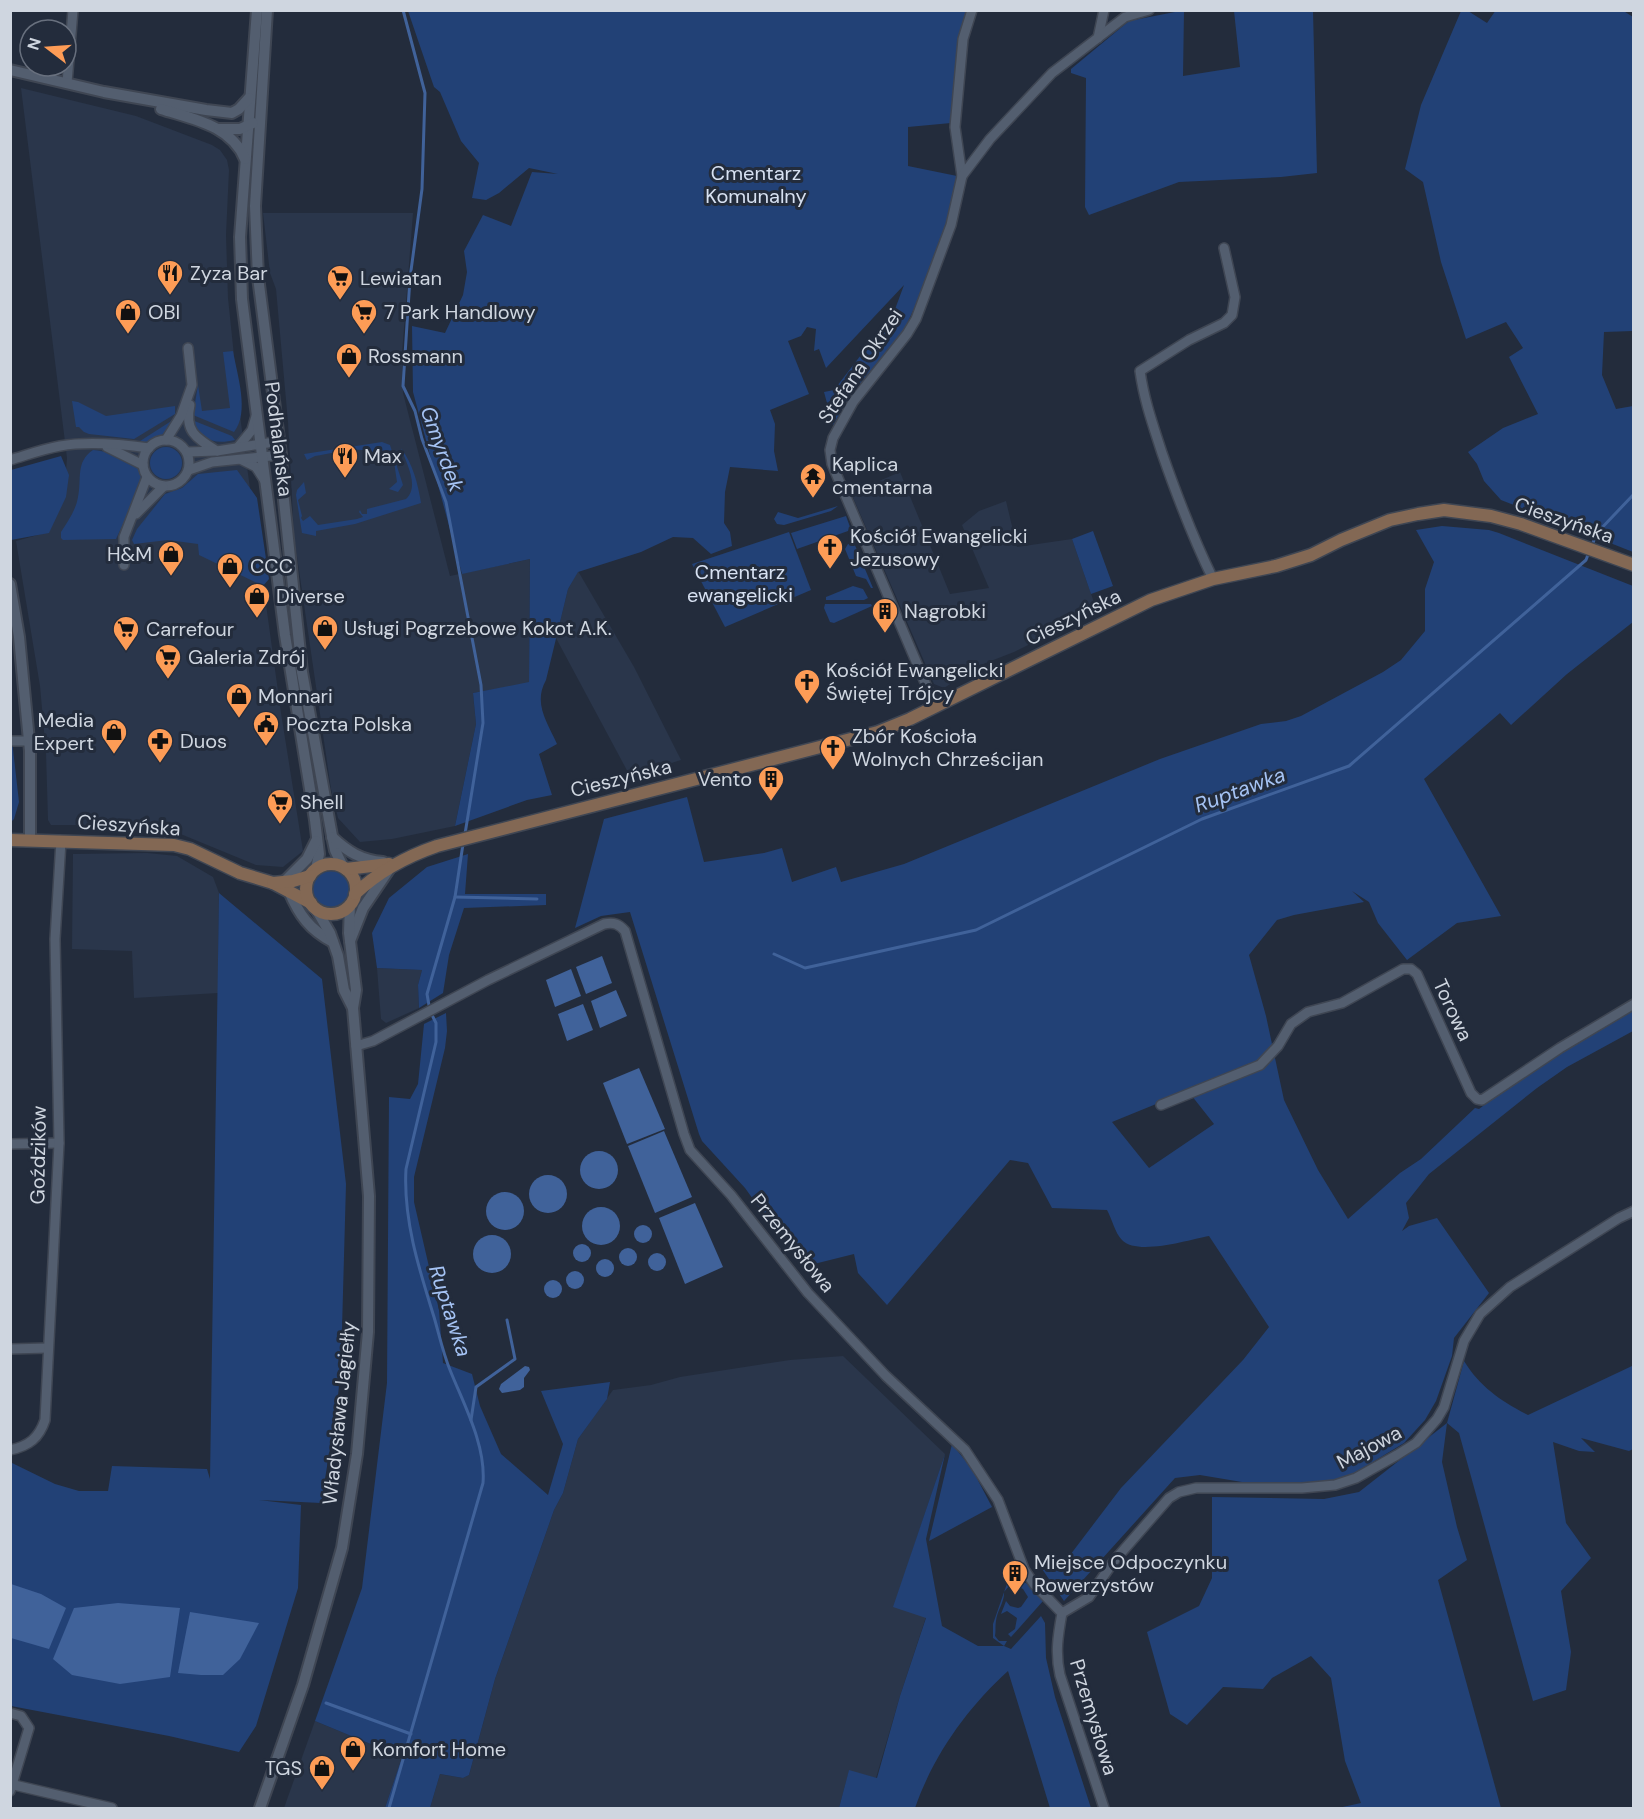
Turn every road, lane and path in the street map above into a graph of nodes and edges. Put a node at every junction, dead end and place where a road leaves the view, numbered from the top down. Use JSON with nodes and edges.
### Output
{"nodes":[{"id":1,"x":73,"y":10,"type":"edge"},
{"id":2,"x":257,"y":10,"type":"edge"},
{"id":3,"x":267,"y":10,"type":"edge"},
{"id":4,"x":972,"y":10,"type":"edge"},
{"id":5,"x":1104,"y":10,"type":"edge"},
{"id":6,"x":1149,"y":10,"type":"edge"},
{"id":7,"x":1098,"y":38,"type":"junction"},
{"id":8,"x":10,"y":70,"type":"edge"},
{"id":9,"x":67,"y":83,"type":"junction"},
{"id":10,"x":124,"y":96,"type":"junction"},
{"id":11,"x":249,"y":97,"type":"junction"},
{"id":12,"x":261,"y":111,"type":"junction"},
{"id":13,"x":232,"y":113,"type":"junction"},
{"id":14,"x":248,"y":126,"type":"junction"},
{"id":15,"x":219,"y":129,"type":"junction"},
{"id":16,"x":259,"y":142,"type":"junction"},
{"id":17,"x":246,"y":163,"type":"junction"},
{"id":18,"x":962,"y":176,"type":"junction"},
{"id":19,"x":1224,"y":248,"type":"dead end"},
{"id":20,"x":188,"y":348,"type":"dead end"},
{"id":21,"x":192,"y":385,"type":"junction"},
{"id":22,"x":257,"y":410,"type":"junction"},
{"id":23,"x":187,"y":416,"type":"junction"},
{"id":24,"x":166,"y":440,"type":"junction"},
{"id":25,"x":102,"y":444,"type":"junction"},
{"id":26,"x":238,"y":447,"type":"junction"},
{"id":27,"x":148,"y":448,"type":"junction"},
{"id":28,"x":271,"y":449,"type":"junction"},
{"id":29,"x":186,"y":450,"type":"junction"},
{"id":30,"x":217,"y":450,"type":"junction"},
{"id":31,"x":240,"y":459,"type":"junction"},
{"id":32,"x":10,"y":460,"type":"edge"},
{"id":33,"x":143,"y":465,"type":"junction"},
{"id":34,"x":189,"y":470,"type":"junction"},
{"id":35,"x":147,"y":477,"type":"junction"},
{"id":36,"x":266,"y":483,"type":"junction"},
{"id":37,"x":163,"y":487,"type":"junction"},
{"id":38,"x":134,"y":515,"type":"junction"},
{"id":39,"x":124,"y":565,"type":"dead end"},
{"id":40,"x":1634,"y":565,"type":"edge"},
{"id":41,"x":1213,"y":579,"type":"junction"},
{"id":42,"x":10,"y":585,"type":"edge"},
{"id":43,"x":15,"y":636,"type":"edge"},
{"id":44,"x":935,"y":706,"type":"junction"},
{"id":45,"x":10,"y":741,"type":"edge"},
{"id":46,"x":29,"y":741,"type":"junction"},
{"id":47,"x":332,"y":837,"type":"junction"},
{"id":48,"x":317,"y":839,"type":"junction"},
{"id":49,"x":10,"y":840,"type":"edge"},
{"id":50,"x":30,"y":840,"type":"junction"},
{"id":51,"x":61,"y":841,"type":"junction"},
{"id":52,"x":393,"y":864,"type":"junction"},
{"id":53,"x":345,"y":868,"type":"junction"},
{"id":54,"x":313,"y":873,"type":"junction"},
{"id":55,"x":282,"y":885,"type":"junction"},
{"id":56,"x":352,"y":899,"type":"junction"},
{"id":57,"x":314,"y":906,"type":"junction"},
{"id":58,"x":333,"y":942,"type":"junction"},
{"id":59,"x":350,"y":942,"type":"junction"},
{"id":60,"x":1634,"y":1004,"type":"edge"},
{"id":61,"x":352,"y":1008,"type":"junction"},
{"id":62,"x":356,"y":1046,"type":"junction"},
{"id":63,"x":1161,"y":1105,"type":"dead end"},
{"id":64,"x":59,"y":1143,"type":"junction"},
{"id":65,"x":10,"y":1144,"type":"edge"},
{"id":66,"x":1634,"y":1211,"type":"edge"},
{"id":67,"x":48,"y":1348,"type":"junction"},
{"id":68,"x":10,"y":1349,"type":"edge"},
{"id":69,"x":10,"y":1450,"type":"edge"},
{"id":70,"x":1062,"y":1613,"type":"junction"},
{"id":71,"x":10,"y":1713,"type":"edge"},
{"id":72,"x":11,"y":1786,"type":"edge"},
{"id":73,"x":112,"y":1809,"type":"edge"},
{"id":74,"x":260,"y":1809,"type":"edge"},
{"id":75,"x":1104,"y":1809,"type":"edge"}],
"edges":[{"from":1,"to":9,"type":"street"},
{"from":2,"to":11,"type":"street","name":"Podhalańska"},
{"from":3,"to":12,"type":"street","name":"Podhalańska"},
{"from":4,"to":18,"type":"street","name":"Stefana Okrzei"},
{"from":5,"to":7,"type":"street"},
{"from":6,"to":7,"type":"street","name":"Stefana Okrzei"},
{"from":7,"to":18,"type":"street","name":"Stefana Okrzei"},
{"from":8,"to":9,"type":"street"},
{"from":9,"to":10,"type":"street"},
{"from":10,"to":13,"type":"street"},
{"from":10,"to":15,"type":"street"},
{"from":11,"to":13,"type":"street"},
{"from":11,"to":14,"type":"street","name":"Podhalańska"},
{"from":12,"to":14,"type":"street"},
{"from":12,"to":16,"type":"street","name":"Podhalańska"},
{"from":13,"to":14,"type":"street"},
{"from":14,"to":15,"type":"street"},
{"from":14,"to":16,"type":"street"},
{"from":14,"to":17,"type":"street","name":"Podhalańska"},
{"from":15,"to":17,"type":"street"},
{"from":16,"to":28,"type":"street","name":"Podhalańska"},
{"from":17,"to":22,"type":"street","name":"Podhalańska"},
{"from":18,"to":44,"type":"street","name":"Stefana Okrzei"},
{"from":19,"to":41,"type":"street"},
{"from":20,"to":21,"type":"street"},
{"from":21,"to":23,"type":"street"},
{"from":21,"to":24,"type":"street"},
{"from":22,"to":26,"type":"street"},
{"from":22,"to":28,"type":"street","name":"Podhalańska"},
{"from":23,"to":29,"type":"street"},
{"from":23,"to":30,"type":"street"},
{"from":24,"to":27,"type":"street"},
{"from":24,"to":29,"type":"street"},
{"from":25,"to":27,"type":"street"},
{"from":25,"to":32,"type":"street"},
{"from":25,"to":33,"type":"street"},
{"from":26,"to":28,"type":"street"},
{"from":26,"to":30,"type":"street"},
{"from":27,"to":33,"type":"street"},
{"from":28,"to":31,"type":"street"},
{"from":28,"to":36,"type":"street","name":"Podhalańska"},
{"from":28,"to":47,"type":"street","name":"Podhalańska"},
{"from":29,"to":30,"type":"street"},
{"from":29,"to":34,"type":"street"},
{"from":31,"to":34,"type":"street"},
{"from":31,"to":36,"type":"street"},
{"from":33,"to":35,"type":"street"},
{"from":34,"to":37,"type":"street"},
{"from":35,"to":37,"type":"street"},
{"from":35,"to":38,"type":"street"},
{"from":36,"to":48,"type":"street","name":"Podhalańska"},
{"from":37,"to":38,"type":"street"},
{"from":38,"to":39,"type":"street"},
{"from":40,"to":41,"type":"main road","name":"Cieszyńska"},
{"from":41,"to":44,"type":"main road","name":"Cieszyńska"},
{"from":42,"to":43,"type":"street"},
{"from":43,"to":46,"type":"street"},
{"from":44,"to":52,"type":"main road","name":"Cieszyńska"},
{"from":45,"to":46,"type":"street"},
{"from":46,"to":50,"type":"street"},
{"from":47,"to":52,"type":"street"},
{"from":47,"to":53,"type":"street","name":"Podhalańska"},
{"from":48,"to":54,"type":"street","name":"Podhalańska"},
{"from":48,"to":55,"type":"street"},
{"from":49,"to":50,"type":"main road","name":"Cieszyńska"},
{"from":50,"to":51,"type":"main road","name":"Cieszyńska"},
{"from":51,"to":55,"type":"main road","name":"Cieszyńska"},
{"from":51,"to":64,"type":"street","name":"Goździków"},
{"from":52,"to":53,"type":"main road","name":"Cieszyńska"},
{"from":52,"to":56,"type":"main road","name":"Cieszyńska"},
{"from":52,"to":59,"type":"street"},
{"from":53,"to":54,"type":"main road"},
{"from":53,"to":56,"type":"main road"},
{"from":54,"to":55,"type":"main road","name":"Cieszyńska"},
{"from":54,"to":57,"type":"main road"},
{"from":55,"to":57,"type":"main road","name":"Cieszyńska"},
{"from":55,"to":58,"type":"street"},
{"from":56,"to":57,"type":"main road"},
{"from":56,"to":59,"type":"street","name":"Władysława Jagiełły"},
{"from":57,"to":58,"type":"street","name":"Władysława Jagiełły"},
{"from":58,"to":61,"type":"street","name":"Władysława Jagiełły"},
{"from":59,"to":61,"type":"street","name":"Władysława Jagiełły"},
{"from":60,"to":63,"type":"street","name":"Torowa"},
{"from":61,"to":62,"type":"street","name":"Władysława Jagiełły"},
{"from":62,"to":70,"type":"street","name":"Przemysłowa"},
{"from":62,"to":74,"type":"street","name":"Władysława Jagiełły"},
{"from":64,"to":65,"type":"street"},
{"from":64,"to":67,"type":"street","name":"Goździków"},
{"from":66,"to":70,"type":"street","name":"Majowa"},
{"from":67,"to":68,"type":"street"},
{"from":67,"to":69,"type":"street","name":"Goździków"},
{"from":70,"to":75,"type":"street","name":"Przemysłowa"},
{"from":71,"to":72,"type":"street"},
{"from":72,"to":73,"type":"street"}]}
